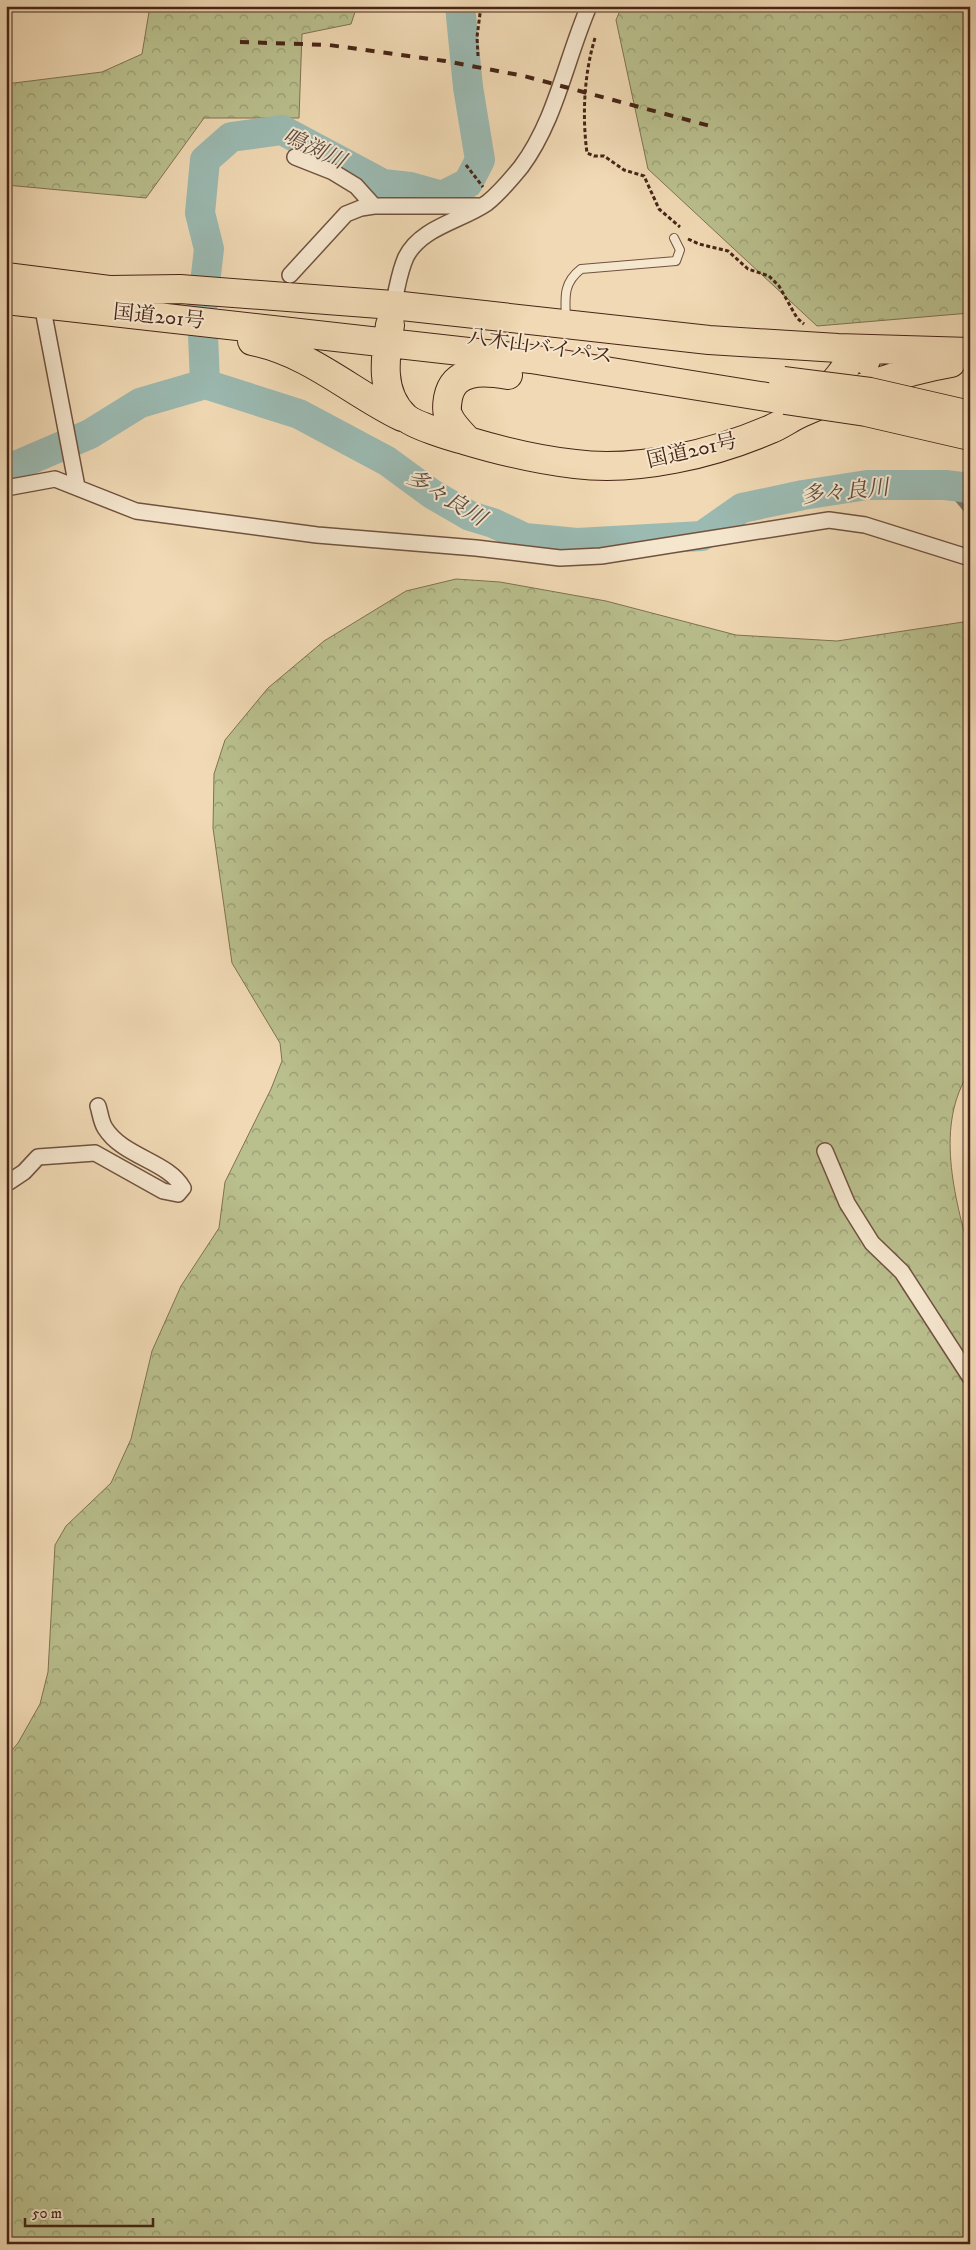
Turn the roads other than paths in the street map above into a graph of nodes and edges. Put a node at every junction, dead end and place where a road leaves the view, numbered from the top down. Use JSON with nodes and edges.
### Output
{"nodes":[{"id":1,"x":590,"y":6,"type":"edge"},
{"id":2,"x":295,"y":157,"type":"dead end"},
{"id":3,"x":485,"y":202,"type":"junction"},
{"id":4,"x":374,"y":206,"type":"junction"},
{"id":5,"x":674,"y":238,"type":"dead end"},
{"id":6,"x":290,"y":275,"type":"dead end"},
{"id":7,"x":6,"y":277,"type":"edge"},
{"id":8,"x":42,"y":292,"type":"junction"},
{"id":9,"x":6,"y":300,"type":"edge"},
{"id":10,"x":180,"y":303,"type":"junction"},
{"id":11,"x":216,"y":306,"type":"junction"},
{"id":12,"x":566,"y":323,"type":"junction"},
{"id":13,"x":390,"y":325,"type":"junction"},
{"id":14,"x":855,"y":349,"type":"junction"},
{"id":15,"x":970,"y":352,"type":"edge"},
{"id":16,"x":970,"y":362,"type":"edge"},
{"id":17,"x":624,"y":374,"type":"junction"},
{"id":18,"x":868,"y":385,"type":"junction"},
{"id":19,"x":789,"y":398,"type":"junction"},
{"id":20,"x":970,"y":415,"type":"edge"},
{"id":21,"x":406,"y":419,"type":"junction"},
{"id":22,"x":970,"y":436,"type":"edge"},
{"id":23,"x":468,"y":441,"type":"junction"},
{"id":24,"x":77,"y":487,"type":"junction"},
{"id":25,"x":6,"y":488,"type":"edge"},
{"id":26,"x":970,"y":558,"type":"edge"},
{"id":27,"x":98,"y":1106,"type":"dead end"},
{"id":28,"x":824,"y":1151,"type":"dead end"},
{"id":29,"x":6,"y":1184,"type":"edge"},
{"id":30,"x":970,"y":1377,"type":"edge"}],
"edges":[{"from":1,"to":3,"type":"street"},
{"from":2,"to":4,"type":"street"},
{"from":3,"to":4,"type":"street"},
{"from":3,"to":13,"type":"street"},
{"from":4,"to":6,"type":"street"},
{"from":5,"to":12,"type":"lane"},
{"from":7,"to":8,"type":"highway","name":"国道201号"},
{"from":8,"to":9,"type":"highway","name":"国道201号"},
{"from":8,"to":10,"type":"highway","name":"国道201号"},
{"from":8,"to":10,"type":"highway","name":"国道201号"},
{"from":8,"to":24,"type":"street"},
{"from":10,"to":11,"type":"highway","name":"国道201号"},
{"from":11,"to":13,"type":"highway","name":"八木山バイパス"},
{"from":11,"to":13,"type":"highway","name":"国道201号"},
{"from":11,"to":21,"type":"highway","name":"国道201号"},
{"from":12,"to":13,"type":"highway","name":"国道201号"},
{"from":12,"to":14,"type":"highway","name":"国道201号"},
{"from":13,"to":17,"type":"highway","name":"八木山バイパス"},
{"from":13,"to":19,"type":"highway","name":"八木山バイパス"},
{"from":13,"to":21,"type":"highway"},
{"from":14,"to":15,"type":"highway","name":"国道201号"},
{"from":14,"to":18,"type":"highway"},
{"from":14,"to":19,"type":"highway"},
{"from":16,"to":18,"type":"highway","name":"国道201号"},
{"from":17,"to":19,"type":"highway","name":"八木山バイパス"},
{"from":17,"to":23,"type":"highway"},
{"from":18,"to":19,"type":"highway","name":"国道201号"},
{"from":19,"to":20,"type":"highway","name":"八木山バイパス","bridge":true},
{"from":19,"to":22,"type":"highway","name":"八木山バイパス","bridge":true},
{"from":19,"to":23,"type":"highway","name":"国道201号"},
{"from":21,"to":23,"type":"highway","name":"国道201号"},
{"from":24,"to":25,"type":"street"},
{"from":24,"to":26,"type":"street"},
{"from":27,"to":29,"type":"street"},
{"from":28,"to":30,"type":"street"}]}
